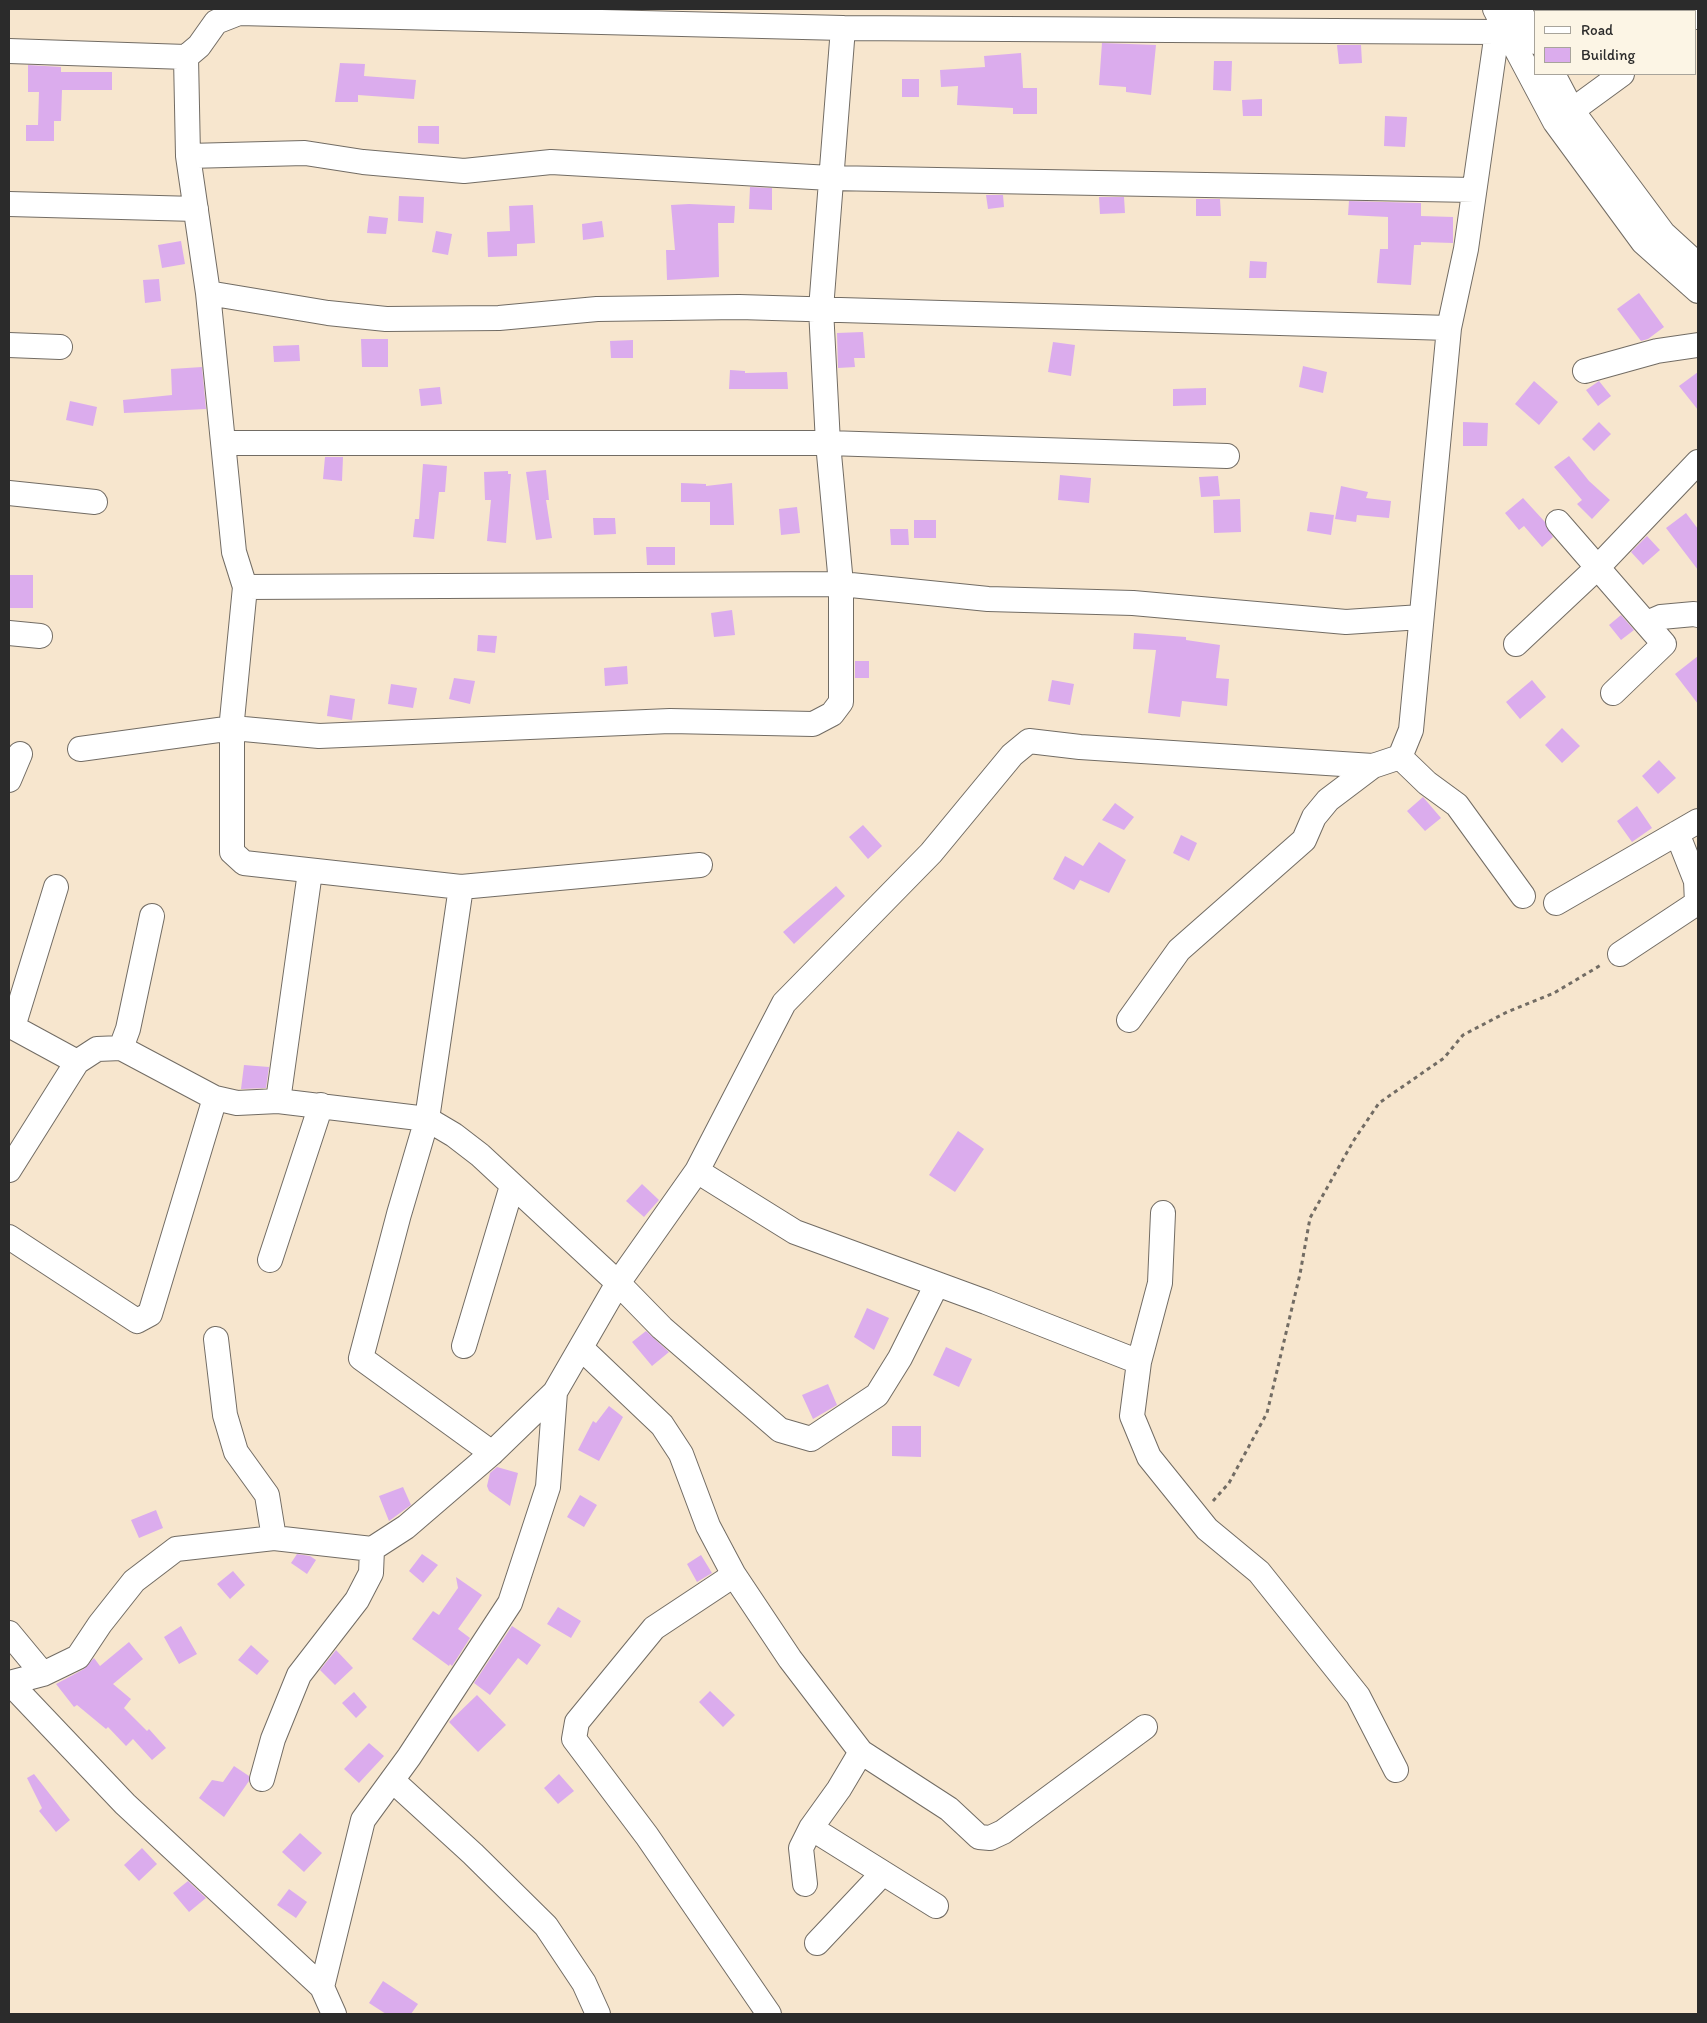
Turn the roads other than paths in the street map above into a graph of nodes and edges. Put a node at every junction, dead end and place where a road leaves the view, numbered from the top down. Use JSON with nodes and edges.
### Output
{"nodes":[{"id":1,"x":217,"y":16,"type":"edge"},
{"id":2,"x":1507,"y":17,"type":"edge"},
{"id":3,"x":843,"y":28,"type":"junction"},
{"id":4,"x":1534,"y":40,"type":"edge"},
{"id":5,"x":9,"y":51,"type":"edge"},
{"id":6,"x":186,"y":57,"type":"junction"},
{"id":7,"x":1534,"y":64,"type":"edge"},
{"id":8,"x":1540,"y":75,"type":"edge"},
{"id":9,"x":1553,"y":75,"type":"edge"},
{"id":10,"x":1621,"y":75,"type":"edge"},
{"id":11,"x":1564,"y":117,"type":"junction"},
{"id":12,"x":188,"y":156,"type":"junction"},
{"id":13,"x":830,"y":178,"type":"junction"},
{"id":14,"x":1474,"y":190,"type":"junction"},
{"id":15,"x":9,"y":204,"type":"edge"},
{"id":16,"x":196,"y":209,"type":"junction"},
{"id":17,"x":1694,"y":275,"type":"edge"},
{"id":18,"x":208,"y":293,"type":"junction"},
{"id":19,"x":821,"y":309,"type":"junction"},
{"id":20,"x":1449,"y":328,"type":"junction"},
{"id":21,"x":9,"y":345,"type":"edge"},
{"id":22,"x":1698,"y":346,"type":"edge"},
{"id":23,"x":60,"y":348,"type":"dead end"},
{"id":24,"x":1585,"y":371,"type":"dead end"},
{"id":25,"x":224,"y":443,"type":"junction"},
{"id":26,"x":828,"y":443,"type":"junction"},
{"id":27,"x":1227,"y":456,"type":"dead end"},
{"id":28,"x":1698,"y":462,"type":"edge"},
{"id":29,"x":9,"y":493,"type":"edge"},
{"id":30,"x":95,"y":502,"type":"dead end"},
{"id":31,"x":1558,"y":522,"type":"dead end"},
{"id":32,"x":1598,"y":567,"type":"junction"},
{"id":33,"x":841,"y":584,"type":"junction"},
{"id":34,"x":245,"y":587,"type":"junction"},
{"id":35,"x":1698,"y":615,"type":"edge"},
{"id":36,"x":1421,"y":617,"type":"junction"},
{"id":37,"x":1647,"y":623,"type":"junction"},
{"id":38,"x":9,"y":633,"type":"edge"},
{"id":39,"x":40,"y":636,"type":"dead end"},
{"id":40,"x":1516,"y":644,"type":"dead end"},
{"id":41,"x":1613,"y":693,"type":"dead end"},
{"id":42,"x":234,"y":728,"type":"junction"},
{"id":43,"x":80,"y":749,"type":"dead end"},
{"id":44,"x":20,"y":754,"type":"dead end"},
{"id":45,"x":1400,"y":757,"type":"junction"},
{"id":46,"x":1373,"y":766,"type":"junction"},
{"id":47,"x":9,"y":780,"type":"edge"},
{"id":48,"x":1698,"y":821,"type":"edge"},
{"id":49,"x":1677,"y":834,"type":"junction"},
{"id":50,"x":700,"y":865,"type":"dead end"},
{"id":51,"x":310,"y":872,"type":"junction"},
{"id":52,"x":56,"y":887,"type":"dead end"},
{"id":53,"x":461,"y":887,"type":"junction"},
{"id":54,"x":1523,"y":896,"type":"dead end"},
{"id":55,"x":1556,"y":902,"type":"dead end"},
{"id":56,"x":152,"y":916,"type":"dead end"},
{"id":57,"x":1620,"y":954,"type":"road end"},
{"id":58,"x":1128,"y":1020,"type":"dead end"},
{"id":59,"x":11,"y":1026,"type":"edge"},
{"id":60,"x":121,"y":1048,"type":"junction"},
{"id":61,"x":77,"y":1062,"type":"junction"},
{"id":62,"x":215,"y":1098,"type":"junction"},
{"id":63,"x":278,"y":1101,"type":"junction"},
{"id":64,"x":321,"y":1105,"type":"junction"},
{"id":65,"x":427,"y":1119,"type":"junction"},
{"id":66,"x":9,"y":1170,"type":"edge"},
{"id":67,"x":697,"y":1171,"type":"junction"},
{"id":68,"x":512,"y":1186,"type":"junction"},
{"id":69,"x":1162,"y":1213,"type":"dead end"},
{"id":70,"x":9,"y":1237,"type":"edge"},
{"id":71,"x":270,"y":1260,"type":"dead end"},
{"id":72,"x":618,"y":1283,"type":"junction"},
{"id":73,"x":937,"y":1284,"type":"junction"},
{"id":74,"x":216,"y":1339,"type":"dead end"},
{"id":75,"x":464,"y":1346,"type":"dead end"},
{"id":76,"x":581,"y":1348,"type":"junction"},
{"id":77,"x":1139,"y":1362,"type":"junction"},
{"id":78,"x":555,"y":1392,"type":"junction"},
{"id":79,"x":492,"y":1453,"type":"junction"},
{"id":80,"x":274,"y":1538,"type":"junction"},
{"id":81,"x":372,"y":1549,"type":"junction"},
{"id":82,"x":734,"y":1575,"type":"junction"},
{"id":83,"x":9,"y":1633,"type":"edge"},
{"id":84,"x":43,"y":1674,"type":"junction"},
{"id":85,"x":9,"y":1683,"type":"edge"},
{"id":86,"x":1144,"y":1727,"type":"dead end"},
{"id":87,"x":861,"y":1752,"type":"junction"},
{"id":88,"x":1396,"y":1770,"type":"dead end"},
{"id":89,"x":262,"y":1779,"type":"dead end"},
{"id":90,"x":392,"y":1780,"type":"junction"},
{"id":91,"x":811,"y":1828,"type":"junction"},
{"id":92,"x":883,"y":1873,"type":"junction"},
{"id":93,"x":805,"y":1884,"type":"dead end"},
{"id":94,"x":936,"y":1906,"type":"dead end"},
{"id":95,"x":816,"y":1943,"type":"dead end"},
{"id":96,"x":322,"y":1987,"type":"junction"},
{"id":97,"x":334,"y":2014,"type":"edge"},
{"id":98,"x":598,"y":2014,"type":"edge"},
{"id":99,"x":769,"y":2014,"type":"edge"}],
"edges":[{"from":1,"to":3,"type":"street"},
{"from":1,"to":6,"type":"street"},
{"from":2,"to":3,"type":"street"},
{"from":2,"to":4,"type":"street"},
{"from":2,"to":7,"type":"street"},
{"from":2,"to":14,"type":"street"},
{"from":3,"to":13,"type":"street"},
{"from":5,"to":6,"type":"street"},
{"from":6,"to":12,"type":"street"},
{"from":8,"to":11,"type":"street"},
{"from":9,"to":11,"type":"street"},
{"from":10,"to":11,"type":"street"},
{"from":11,"to":17,"type":"street"},
{"from":12,"to":13,"type":"street"},
{"from":12,"to":16,"type":"street"},
{"from":13,"to":14,"type":"street"},
{"from":13,"to":19,"type":"street"},
{"from":14,"to":20,"type":"street"},
{"from":15,"to":16,"type":"street"},
{"from":16,"to":18,"type":"street"},
{"from":18,"to":19,"type":"street"},
{"from":18,"to":25,"type":"street"},
{"from":19,"to":20,"type":"street"},
{"from":19,"to":26,"type":"street"},
{"from":20,"to":36,"type":"street"},
{"from":21,"to":23,"type":"street"},
{"from":22,"to":24,"type":"street"},
{"from":25,"to":26,"type":"street"},
{"from":25,"to":34,"type":"street"},
{"from":26,"to":27,"type":"street"},
{"from":26,"to":33,"type":"street"},
{"from":28,"to":32,"type":"street"},
{"from":29,"to":30,"type":"street"},
{"from":31,"to":32,"type":"street"},
{"from":32,"to":37,"type":"street"},
{"from":32,"to":40,"type":"street"},
{"from":33,"to":34,"type":"street"},
{"from":33,"to":36,"type":"street"},
{"from":33,"to":42,"type":"street"},
{"from":34,"to":42,"type":"street"},
{"from":35,"to":37,"type":"street"},
{"from":36,"to":45,"type":"street"},
{"from":37,"to":41,"type":"street"},
{"from":38,"to":39,"type":"street"},
{"from":42,"to":43,"type":"street"},
{"from":42,"to":51,"type":"street"},
{"from":44,"to":47,"type":"street"},
{"from":45,"to":46,"type":"street"},
{"from":45,"to":54,"type":"street"},
{"from":46,"to":58,"type":"street"},
{"from":46,"to":67,"type":"street"},
{"from":48,"to":49,"type":"street"},
{"from":49,"to":55,"type":"street"},
{"from":49,"to":57,"type":"street"},
{"from":50,"to":53,"type":"street"},
{"from":51,"to":53,"type":"street"},
{"from":51,"to":63,"type":"street"},
{"from":52,"to":59,"type":"street"},
{"from":53,"to":65,"type":"street"},
{"from":56,"to":60,"type":"street"},
{"from":59,"to":61,"type":"street"},
{"from":60,"to":61,"type":"street"},
{"from":60,"to":62,"type":"street"},
{"from":61,"to":66,"type":"street"},
{"from":62,"to":63,"type":"street"},
{"from":62,"to":70,"type":"street"},
{"from":63,"to":64,"type":"street"},
{"from":64,"to":65,"type":"street"},
{"from":64,"to":71,"type":"street"},
{"from":65,"to":68,"type":"street"},
{"from":65,"to":79,"type":"street"},
{"from":67,"to":72,"type":"street"},
{"from":67,"to":73,"type":"street"},
{"from":68,"to":72,"type":"street"},
{"from":68,"to":75,"type":"street"},
{"from":69,"to":77,"type":"street"},
{"from":72,"to":73,"type":"street"},
{"from":72,"to":76,"type":"street"},
{"from":73,"to":77,"type":"street"},
{"from":74,"to":80,"type":"street"},
{"from":76,"to":78,"type":"street"},
{"from":76,"to":82,"type":"street"},
{"from":77,"to":88,"type":"street"},
{"from":78,"to":79,"type":"street"},
{"from":78,"to":90,"type":"street"},
{"from":79,"to":81,"type":"street"},
{"from":80,"to":81,"type":"street"},
{"from":80,"to":84,"type":"street"},
{"from":81,"to":89,"type":"street"},
{"from":82,"to":87,"type":"street"},
{"from":82,"to":99,"type":"street"},
{"from":83,"to":84,"type":"street"},
{"from":84,"to":85,"type":"street"},
{"from":85,"to":96,"type":"street"},
{"from":86,"to":87,"type":"street"},
{"from":87,"to":91,"type":"street"},
{"from":90,"to":96,"type":"street"},
{"from":90,"to":98,"type":"street"},
{"from":91,"to":92,"type":"street"},
{"from":91,"to":93,"type":"street"},
{"from":92,"to":94,"type":"street"},
{"from":92,"to":95,"type":"street"},
{"from":96,"to":97,"type":"street"}]}
